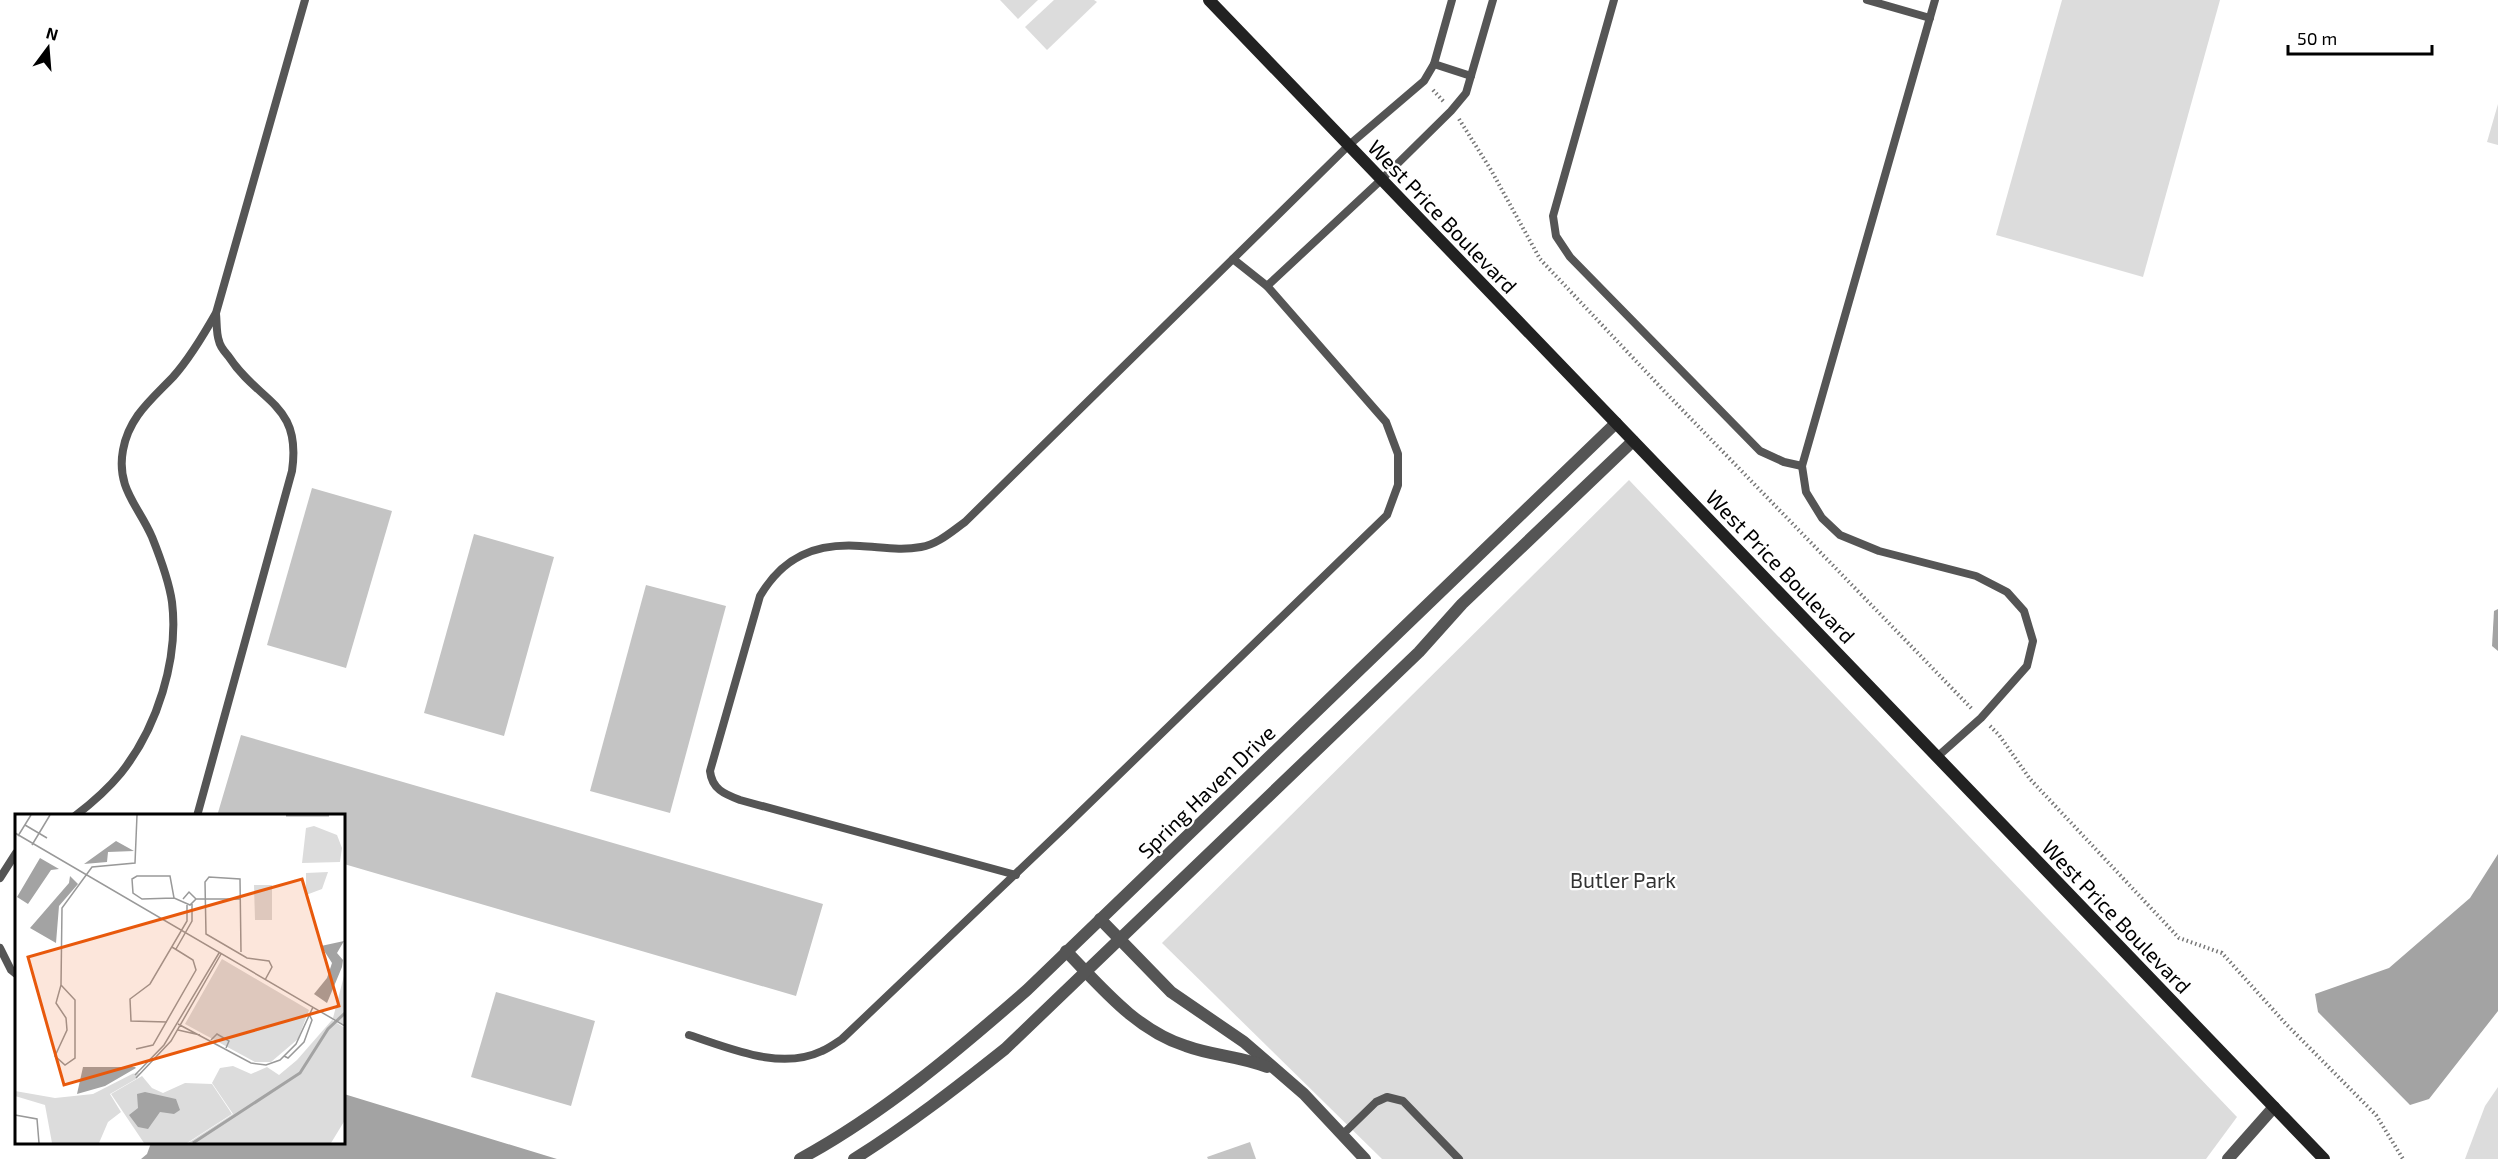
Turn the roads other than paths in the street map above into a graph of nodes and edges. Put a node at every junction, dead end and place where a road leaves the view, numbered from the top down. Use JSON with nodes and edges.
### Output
{"nodes":[{"id":1,"x":305,"y":0,"type":"edge"},
{"id":2,"x":1209,"y":0,"type":"edge"},
{"id":3,"x":1452,"y":0,"type":"edge"},
{"id":4,"x":1493,"y":0,"type":"edge"},
{"id":5,"x":1614,"y":0,"type":"edge"},
{"id":6,"x":1867,"y":0,"type":"edge"},
{"id":7,"x":1935,"y":0,"type":"edge"},
{"id":8,"x":1930,"y":18,"type":"junction"},
{"id":9,"x":1434,"y":64,"type":"junction"},
{"id":10,"x":1471,"y":76,"type":"junction"},
{"id":11,"x":1349,"y":146,"type":"junction"},
{"id":12,"x":1382,"y":180,"type":"junction"},
{"id":13,"x":1233,"y":259,"type":"junction"},
{"id":14,"x":1267,"y":286,"type":"junction"},
{"id":15,"x":216,"y":313,"type":"junction"},
{"id":16,"x":1616,"y":423,"type":"junction"},
{"id":17,"x":1633,"y":441,"type":"junction"},
{"id":18,"x":1802,"y":466,"type":"junction"},
{"id":19,"x":1937,"y":757,"type":"junction"},
{"id":20,"x":77,"y":814,"type":"edge"},
{"id":21,"x":198,"y":814,"type":"edge"},
{"id":22,"x":15,"y":855,"type":"edge"},
{"id":23,"x":1016,"y":875,"type":"junction"},
{"id":24,"x":0,"y":878,"type":"edge"},
{"id":25,"x":1100,"y":919,"type":"junction"},
{"id":26,"x":1120,"y":940,"type":"junction"},
{"id":27,"x":0,"y":948,"type":"edge"},
{"id":28,"x":1066,"y":951,"type":"junction"},
{"id":29,"x":1086,"y":972,"type":"junction"},
{"id":30,"x":15,"y":973,"type":"edge"},
{"id":31,"x":689,"y":1035,"type":"dead end"},
{"id":32,"x":1279,"y":1073,"type":"junction"},
{"id":33,"x":2274,"y":1107,"type":"junction"},
{"id":34,"x":1342,"y":1135,"type":"junction"},
{"id":35,"x":2230,"y":1158,"type":"edge"},
{"id":36,"x":800,"y":1159,"type":"edge"},
{"id":37,"x":854,"y":1159,"type":"edge"},
{"id":38,"x":1365,"y":1159,"type":"edge"},
{"id":39,"x":1459,"y":1159,"type":"edge"},
{"id":40,"x":2324,"y":1159,"type":"edge"}],
"edges":[{"from":1,"to":15,"type":"lane"},
{"from":2,"to":11,"type":"street","name":"West Price Boulevard"},
{"from":3,"to":9,"type":"lane"},
{"from":4,"to":10,"type":"lane"},
{"from":5,"to":18,"type":"lane"},
{"from":6,"to":8,"type":"lane"},
{"from":7,"to":8,"type":"lane"},
{"from":8,"to":18,"type":"lane"},
{"from":9,"to":10,"type":"lane"},
{"from":9,"to":11,"type":"lane"},
{"from":10,"to":12,"type":"lane"},
{"from":11,"to":12,"type":"street","name":"West Price Boulevard"},
{"from":11,"to":13,"type":"lane"},
{"from":12,"to":14,"type":"lane"},
{"from":12,"to":16,"type":"street","name":"West Price Boulevard"},
{"from":13,"to":14,"type":"lane"},
{"from":13,"to":23,"type":"lane"},
{"from":14,"to":23,"type":"lane"},
{"from":15,"to":20,"type":"lane"},
{"from":15,"to":21,"type":"lane"},
{"from":16,"to":17,"type":"street","name":"West Price Boulevard"},
{"from":16,"to":25,"type":"street","name":"Spring Haven Drive"},
{"from":17,"to":19,"type":"street","name":"West Price Boulevard"},
{"from":17,"to":26,"type":"street"},
{"from":18,"to":19,"type":"lane"},
{"from":19,"to":33,"type":"street","name":"West Price Boulevard"},
{"from":22,"to":24,"type":"lane"},
{"from":23,"to":31,"type":"lane"},
{"from":25,"to":26,"type":"street"},
{"from":25,"to":28,"type":"street","name":"Spring Haven Drive"},
{"from":26,"to":29,"type":"street"},
{"from":26,"to":32,"type":"street"},
{"from":27,"to":30,"type":"lane"},
{"from":28,"to":29,"type":"street"},
{"from":28,"to":36,"type":"street","name":"Spring Haven Drive"},
{"from":29,"to":32,"type":"street"},
{"from":29,"to":37,"type":"street"},
{"from":32,"to":34,"type":"street"},
{"from":33,"to":35,"type":"street"},
{"from":33,"to":40,"type":"street","name":"West Price Boulevard"},
{"from":34,"to":38,"type":"street"},
{"from":34,"to":39,"type":"lane"}]}
